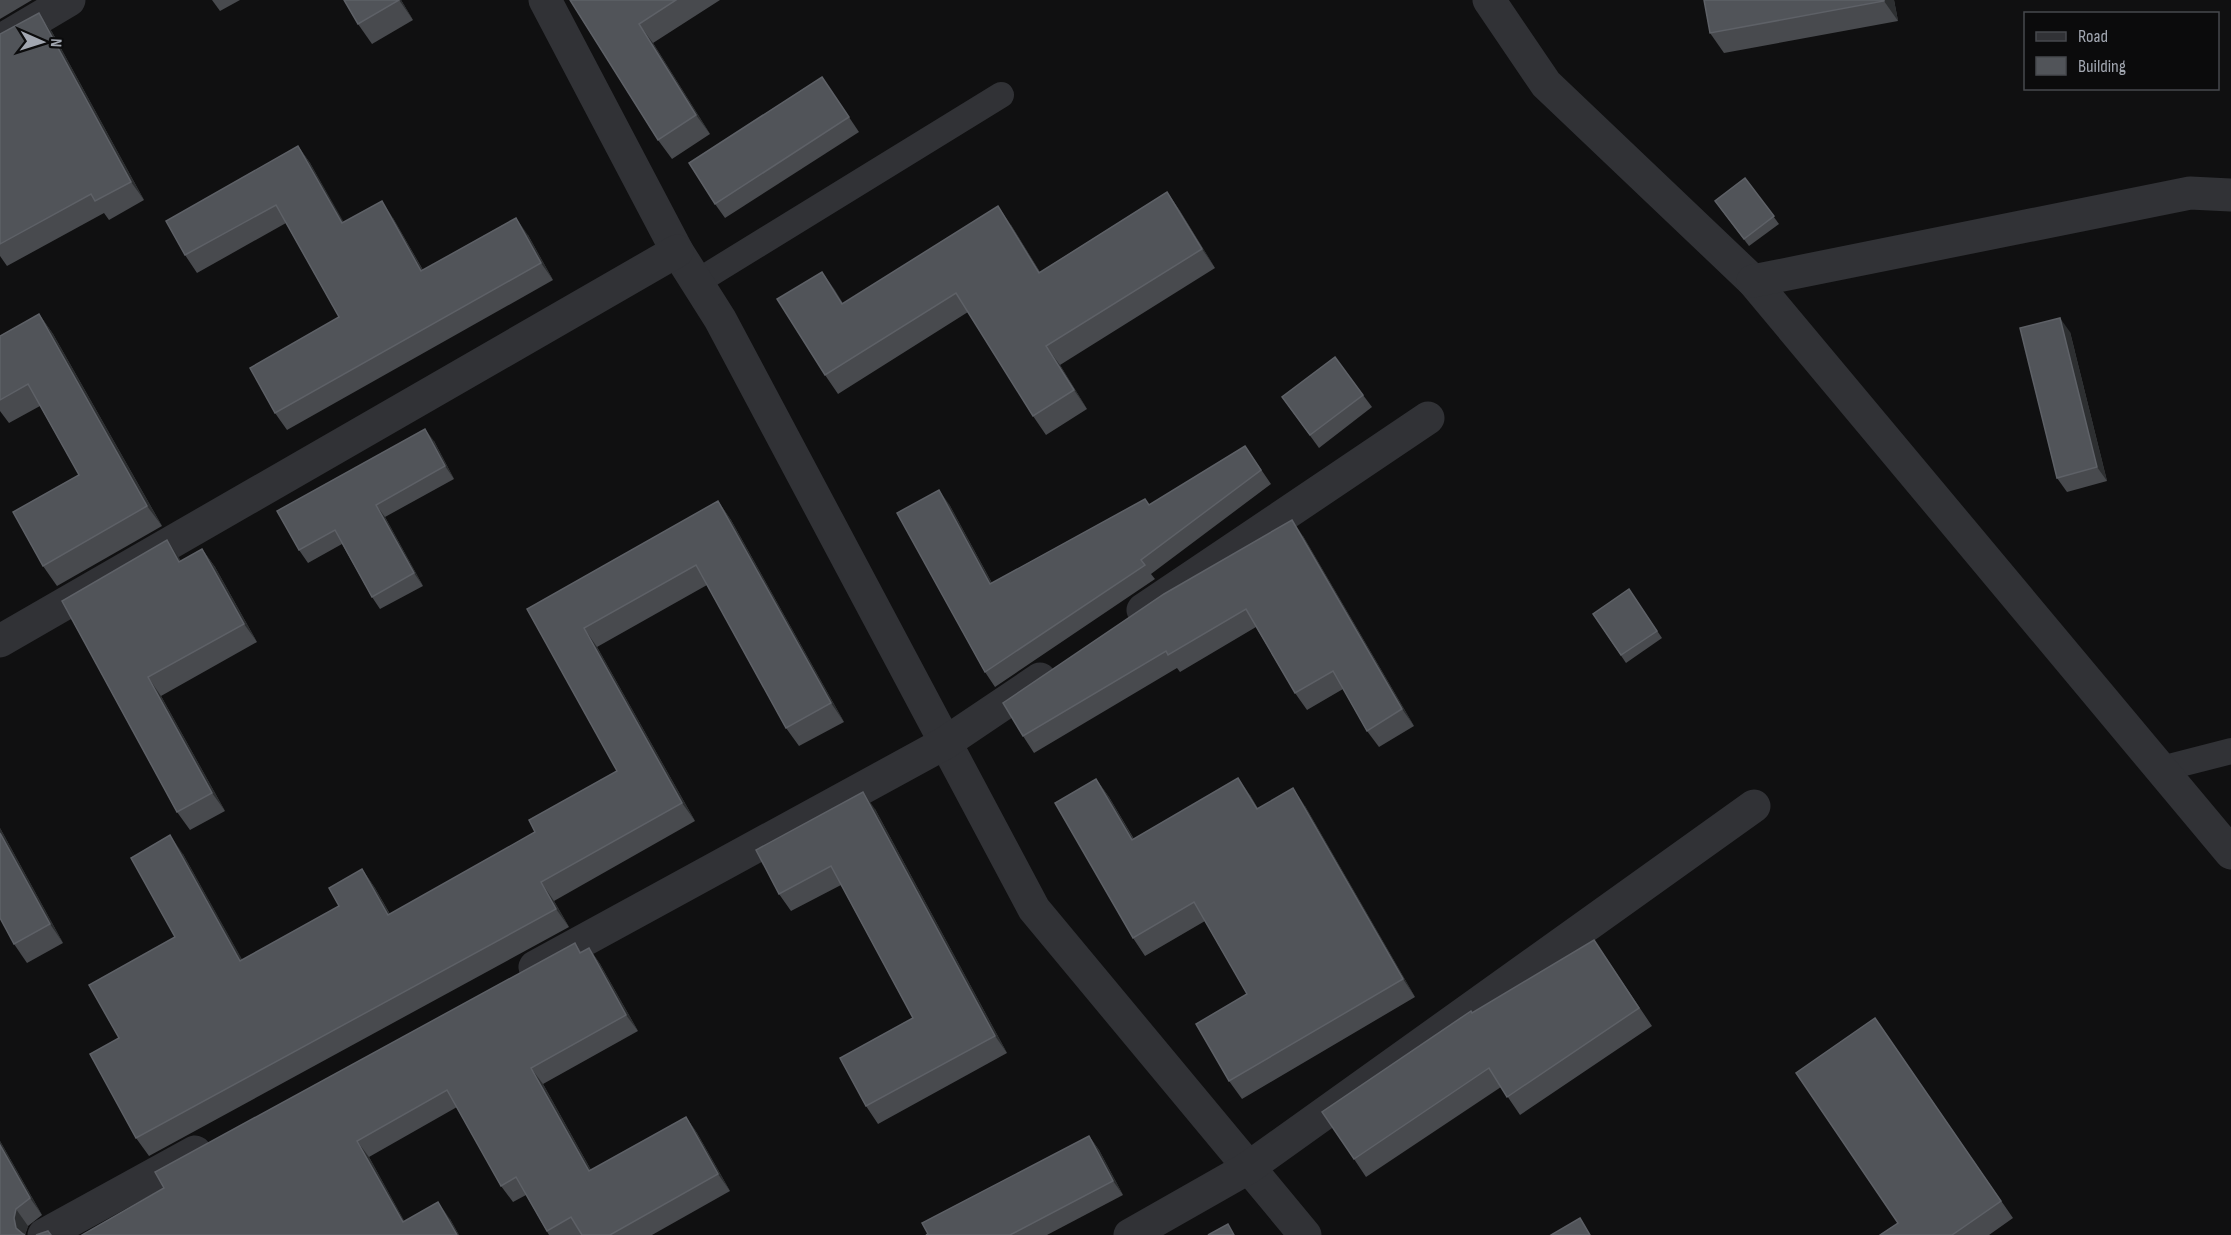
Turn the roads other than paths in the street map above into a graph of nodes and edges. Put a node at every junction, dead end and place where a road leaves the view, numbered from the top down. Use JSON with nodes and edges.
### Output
{"nodes":[{"id":1,"x":69,"y":0,"type":"edge"},
{"id":2,"x":545,"y":0,"type":"edge"},
{"id":3,"x":1489,"y":0,"type":"edge"},
{"id":4,"x":0,"y":40,"type":"edge"},
{"id":5,"x":1001,"y":95,"type":"dead end"},
{"id":6,"x":2231,"y":195,"type":"edge"},
{"id":7,"x":677,"y":251,"type":"junction"},
{"id":8,"x":1753,"y":281,"type":"junction"},
{"id":9,"x":697,"y":282,"type":"junction"},
{"id":10,"x":1428,"y":418,"type":"dead end"},
{"id":11,"x":1122,"y":624,"type":"edge"},
{"id":12,"x":0,"y":642,"type":"edge"},
{"id":13,"x":1063,"y":663,"type":"edge"},
{"id":14,"x":945,"y":743,"type":"junction"},
{"id":15,"x":2231,"y":752,"type":"edge"},
{"id":16,"x":2161,"y":769,"type":"junction"},
{"id":17,"x":1754,"y":806,"type":"dead end"},
{"id":18,"x":2231,"y":853,"type":"edge"},
{"id":19,"x":505,"y":983,"type":"edge"},
{"id":20,"x":222,"y":1138,"type":"edge"},
{"id":21,"x":1248,"y":1168,"type":"junction"},
{"id":22,"x":44,"y":1235,"type":"edge"},
{"id":23,"x":1130,"y":1235,"type":"edge"},
{"id":24,"x":1305,"y":1235,"type":"edge"}],
"edges":[{"from":1,"to":4,"type":"street"},
{"from":2,"to":7,"type":"street"},
{"from":3,"to":8,"type":"street"},
{"from":5,"to":9,"type":"lane"},
{"from":6,"to":8,"type":"street"},
{"from":7,"to":9,"type":"street"},
{"from":7,"to":12,"type":"street"},
{"from":8,"to":16,"type":"street"},
{"from":9,"to":14,"type":"street"},
{"from":10,"to":11,"type":"street"},
{"from":13,"to":14,"type":"street"},
{"from":14,"to":19,"type":"street"},
{"from":14,"to":21,"type":"street"},
{"from":15,"to":16,"type":"lane"},
{"from":16,"to":18,"type":"street"},
{"from":17,"to":21,"type":"street"},
{"from":20,"to":22,"type":"street"},
{"from":21,"to":23,"type":"street"},
{"from":21,"to":24,"type":"street"}]}
